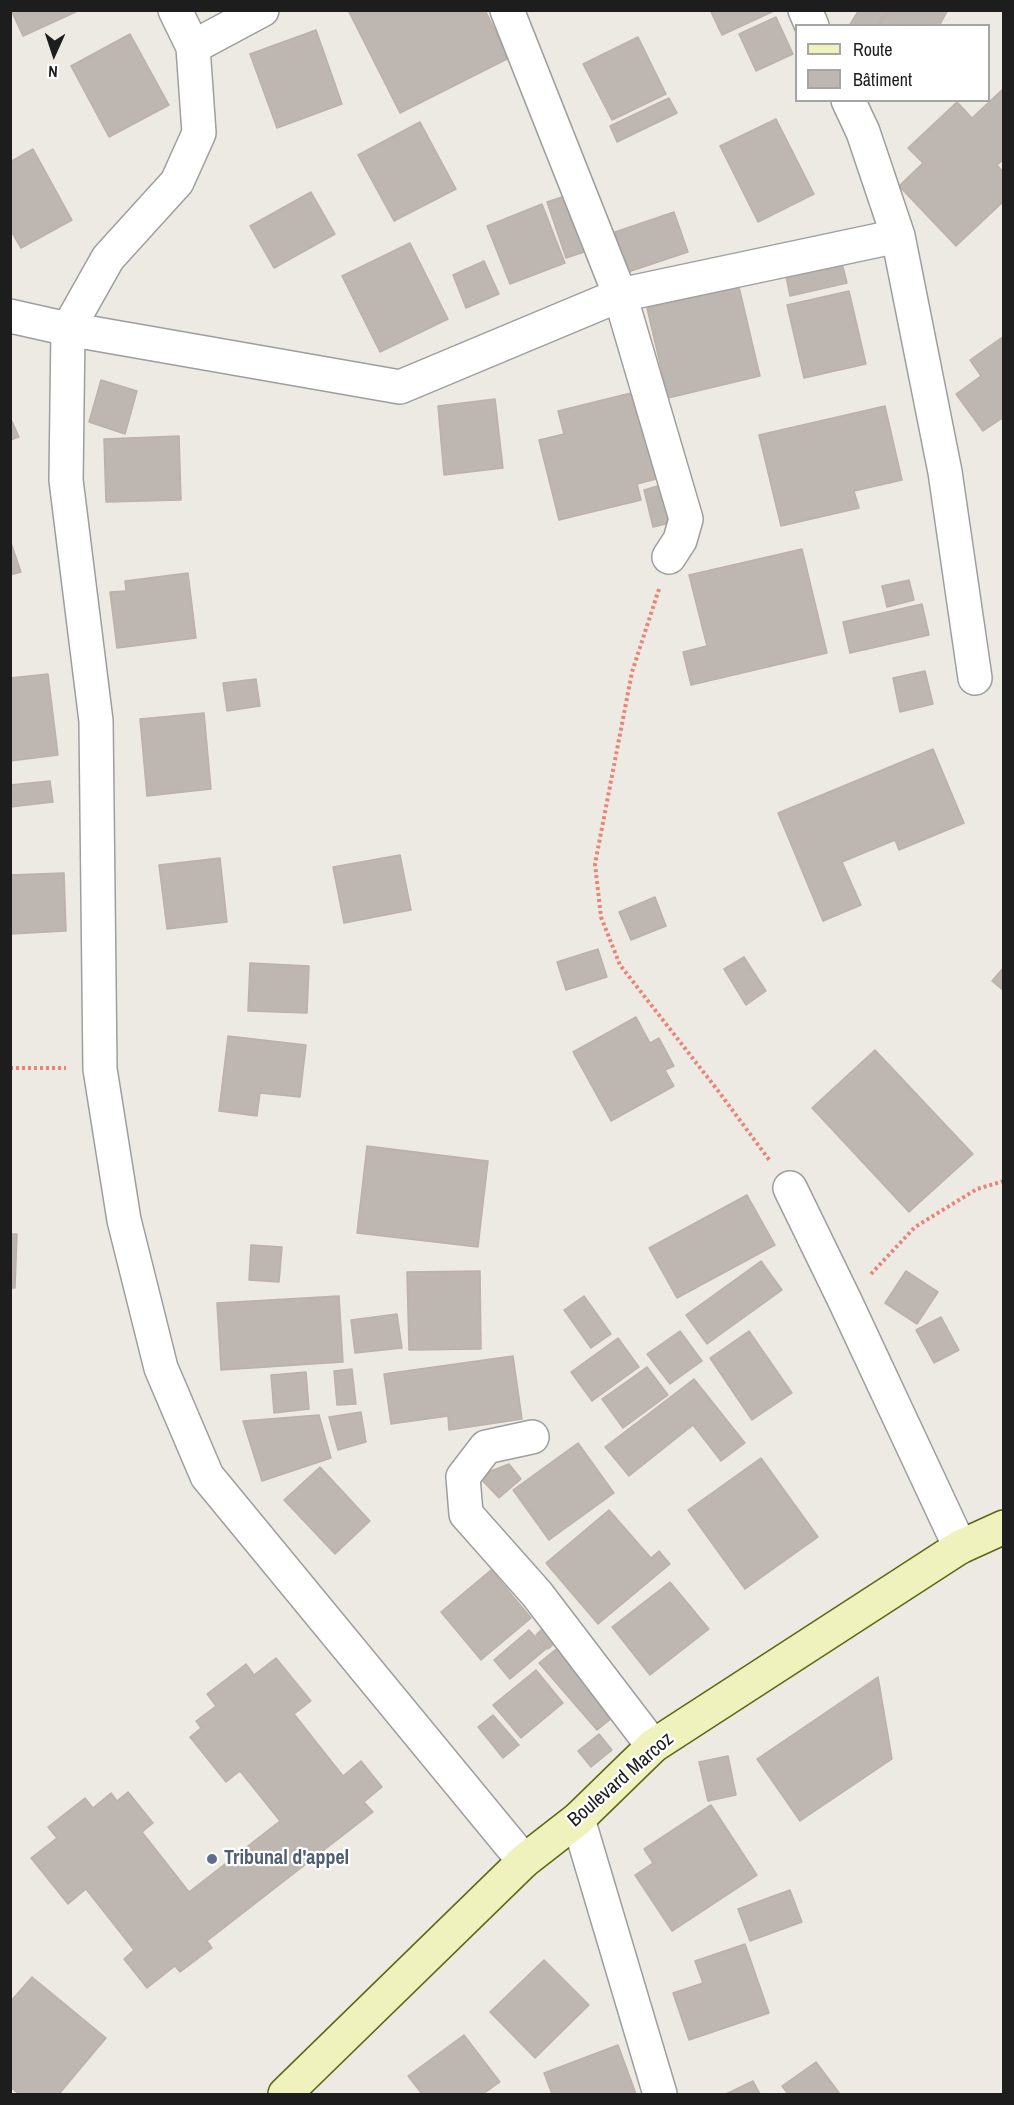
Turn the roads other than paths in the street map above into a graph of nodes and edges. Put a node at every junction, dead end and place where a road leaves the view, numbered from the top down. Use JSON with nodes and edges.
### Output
{"nodes":[{"id":1,"x":175,"y":10,"type":"edge"},
{"id":2,"x":262,"y":10,"type":"edge"},
{"id":3,"x":507,"y":10,"type":"edge"},
{"id":4,"x":805,"y":10,"type":"edge"},
{"id":5,"x":811,"y":24,"type":"edge"},
{"id":6,"x":193,"y":47,"type":"junction"},
{"id":7,"x":849,"y":102,"type":"edge"},
{"id":8,"x":898,"y":236,"type":"junction"},
{"id":9,"x":620,"y":295,"type":"junction"},
{"id":10,"x":10,"y":316,"type":"edge"},
{"id":11,"x":68,"y":329,"type":"junction"},
{"id":12,"x":669,"y":557,"type":"road end"},
{"id":13,"x":975,"y":678,"type":"dead end"},
{"id":14,"x":790,"y":1188,"type":"road end"},
{"id":15,"x":532,"y":1437,"type":"dead end"},
{"id":16,"x":1004,"y":1527,"type":"edge"},
{"id":17,"x":960,"y":1547,"type":"junction"},
{"id":18,"x":653,"y":1746,"type":"junction"},
{"id":19,"x":578,"y":1819,"type":"junction"},
{"id":20,"x":524,"y":1862,"type":"junction"},
{"id":21,"x":285,"y":2094,"type":"edge"},
{"id":22,"x":660,"y":2094,"type":"edge"}],
"edges":[{"from":1,"to":6,"type":"street"},
{"from":2,"to":6,"type":"street"},
{"from":3,"to":9,"type":"street"},
{"from":4,"to":5,"type":"street"},
{"from":6,"to":11,"type":"street"},
{"from":7,"to":8,"type":"street"},
{"from":8,"to":9,"type":"street"},
{"from":8,"to":13,"type":"street"},
{"from":9,"to":11,"type":"street"},
{"from":9,"to":12,"type":"street"},
{"from":10,"to":11,"type":"street"},
{"from":11,"to":20,"type":"street"},
{"from":14,"to":17,"type":"street"},
{"from":15,"to":18,"type":"street"},
{"from":16,"to":17,"type":"main road","name":"Boulevard Marcoz"},
{"from":17,"to":18,"type":"main road","name":"Boulevard Marcoz"},
{"from":18,"to":19,"type":"main road","name":"Boulevard Marcoz"},
{"from":19,"to":20,"type":"main road","name":"Boulevard Marcoz"},
{"from":19,"to":22,"type":"street"},
{"from":20,"to":21,"type":"main road","name":"Boulevard Marcoz"}]}
